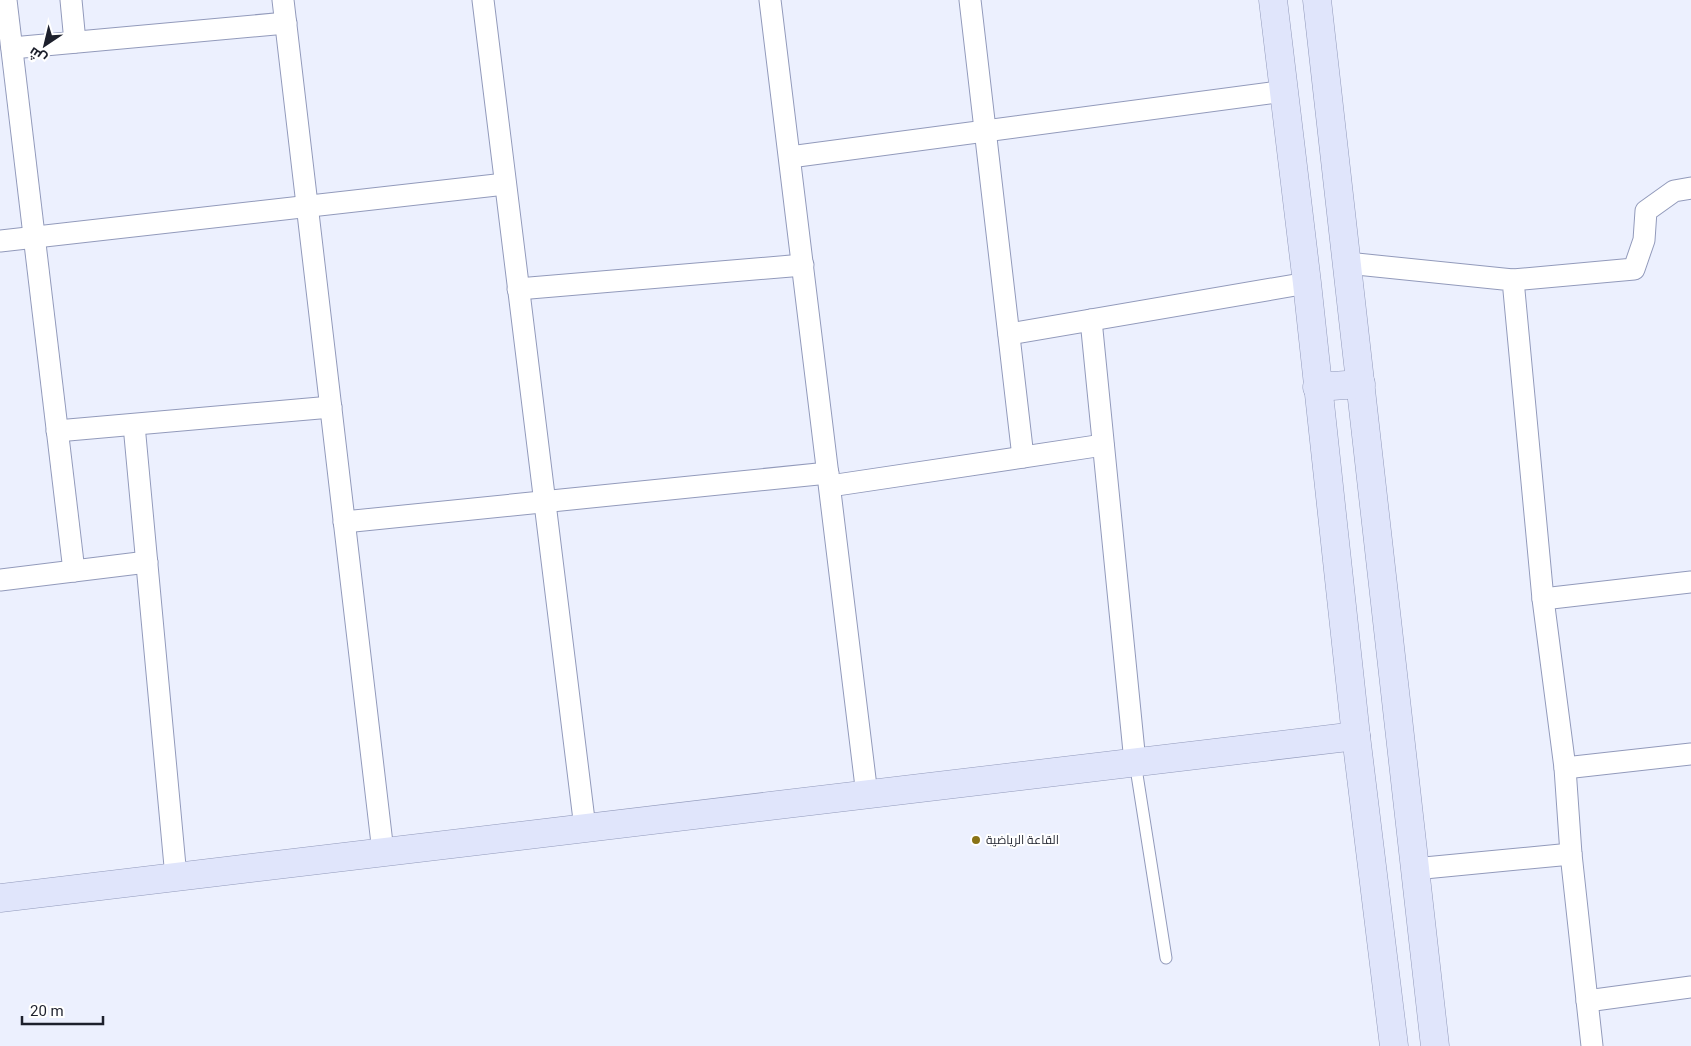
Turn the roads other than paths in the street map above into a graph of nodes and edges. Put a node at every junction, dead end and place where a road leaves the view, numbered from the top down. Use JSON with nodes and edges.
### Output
{"nodes":[{"id":1,"x":6,"y":0,"type":"edge"},
{"id":2,"x":71,"y":0,"type":"edge"},
{"id":3,"x":283,"y":0,"type":"edge"},
{"id":4,"x":482,"y":0,"type":"edge"},
{"id":5,"x":770,"y":0,"type":"edge"},
{"id":6,"x":970,"y":0,"type":"edge"},
{"id":7,"x":1273,"y":0,"type":"edge"},
{"id":8,"x":1317,"y":0,"type":"edge"},
{"id":9,"x":286,"y":23,"type":"junction"},
{"id":10,"x":74,"y":42,"type":"junction"},
{"id":11,"x":12,"y":48,"type":"junction"},
{"id":12,"x":1285,"y":91,"type":"junction"},
{"id":13,"x":986,"y":131,"type":"junction"},
{"id":14,"x":790,"y":157,"type":"junction"},
{"id":15,"x":505,"y":184,"type":"junction"},
{"id":16,"x":1691,"y":188,"type":"edge"},
{"id":17,"x":307,"y":206,"type":"junction"},
{"id":18,"x":34,"y":237,"type":"junction"},
{"id":19,"x":0,"y":241,"type":"edge"},
{"id":20,"x":1347,"y":263,"type":"junction"},
{"id":21,"x":803,"y":265,"type":"junction"},
{"id":22,"x":1513,"y":280,"type":"junction"},
{"id":23,"x":1307,"y":283,"type":"junction"},
{"id":24,"x":518,"y":290,"type":"junction"},
{"id":25,"x":1091,"y":320,"type":"junction"},
{"id":26,"x":1008,"y":334,"type":"junction"},
{"id":27,"x":1362,"y":384,"type":"junction"},
{"id":28,"x":1317,"y":387,"type":"junction"},
{"id":29,"x":331,"y":407,"type":"junction"},
{"id":30,"x":134,"y":425,"type":"junction"},
{"id":31,"x":58,"y":431,"type":"junction"},
{"id":32,"x":1103,"y":445,"type":"junction"},
{"id":33,"x":1023,"y":457,"type":"junction"},
{"id":34,"x":829,"y":479,"type":"junction"},
{"id":35,"x":544,"y":502,"type":"junction"},
{"id":36,"x":344,"y":522,"type":"junction"},
{"id":37,"x":147,"y":562,"type":"junction"},
{"id":38,"x":74,"y":571,"type":"junction"},
{"id":39,"x":0,"y":580,"type":"edge"},
{"id":40,"x":1691,"y":582,"type":"edge"},
{"id":41,"x":1544,"y":600,"type":"junction"},
{"id":42,"x":1356,"y":736,"type":"junction"},
{"id":43,"x":1691,"y":754,"type":"edge"},
{"id":44,"x":1135,"y":762,"type":"junction"},
{"id":45,"x":1565,"y":768,"type":"junction"},
{"id":46,"x":867,"y":795,"type":"junction"},
{"id":47,"x":585,"y":828,"type":"junction"},
{"id":48,"x":383,"y":852,"type":"junction"},
{"id":49,"x":1571,"y":854,"type":"junction"},
{"id":50,"x":1414,"y":869,"type":"junction"},
{"id":51,"x":176,"y":877,"type":"junction"},
{"id":52,"x":0,"y":898,"type":"edge"},
{"id":53,"x":1166,"y":958,"type":"dead end"},
{"id":54,"x":1691,"y":987,"type":"edge"},
{"id":55,"x":1587,"y":1001,"type":"junction"},
{"id":56,"x":1394,"y":1046,"type":"edge"},
{"id":57,"x":1435,"y":1046,"type":"edge"},
{"id":58,"x":1592,"y":1046,"type":"edge"}],
"edges":[{"from":1,"to":11,"type":"street"},
{"from":2,"to":10,"type":"street"},
{"from":3,"to":9,"type":"street"},
{"from":4,"to":15,"type":"street"},
{"from":5,"to":14,"type":"street"},
{"from":6,"to":13,"type":"street"},
{"from":7,"to":12,"type":"main road"},
{"from":8,"to":20,"type":"main road"},
{"from":9,"to":10,"type":"street"},
{"from":9,"to":17,"type":"street"},
{"from":10,"to":11,"type":"street"},
{"from":11,"to":18,"type":"street"},
{"from":12,"to":13,"type":"street"},
{"from":12,"to":23,"type":"main road"},
{"from":13,"to":14,"type":"street"},
{"from":13,"to":26,"type":"street"},
{"from":14,"to":21,"type":"street"},
{"from":15,"to":17,"type":"street"},
{"from":15,"to":24,"type":"street"},
{"from":16,"to":22,"type":"street"},
{"from":17,"to":18,"type":"street"},
{"from":17,"to":29,"type":"street"},
{"from":18,"to":19,"type":"street"},
{"from":18,"to":31,"type":"street"},
{"from":20,"to":22,"type":"street"},
{"from":20,"to":27,"type":"main road"},
{"from":21,"to":24,"type":"street"},
{"from":21,"to":34,"type":"street"},
{"from":22,"to":41,"type":"street"},
{"from":23,"to":25,"type":"street"},
{"from":23,"to":28,"type":"main road"},
{"from":24,"to":35,"type":"street"},
{"from":25,"to":26,"type":"street"},
{"from":25,"to":32,"type":"street"},
{"from":26,"to":33,"type":"street"},
{"from":27,"to":28,"type":"main road"},
{"from":27,"to":50,"type":"main road"},
{"from":28,"to":42,"type":"main road"},
{"from":29,"to":30,"type":"street"},
{"from":29,"to":36,"type":"street"},
{"from":30,"to":31,"type":"street"},
{"from":30,"to":37,"type":"street"},
{"from":31,"to":38,"type":"street"},
{"from":32,"to":33,"type":"street"},
{"from":32,"to":44,"type":"street"},
{"from":33,"to":34,"type":"street"},
{"from":34,"to":35,"type":"street"},
{"from":34,"to":46,"type":"street"},
{"from":35,"to":36,"type":"street"},
{"from":35,"to":47,"type":"street"},
{"from":36,"to":48,"type":"street"},
{"from":37,"to":38,"type":"street"},
{"from":37,"to":51,"type":"street"},
{"from":38,"to":39,"type":"street"},
{"from":40,"to":41,"type":"street"},
{"from":41,"to":45,"type":"street"},
{"from":42,"to":44,"type":"main road"},
{"from":42,"to":56,"type":"main road"},
{"from":43,"to":45,"type":"street"},
{"from":44,"to":46,"type":"main road"},
{"from":44,"to":53,"type":"lane"},
{"from":45,"to":49,"type":"street"},
{"from":46,"to":47,"type":"main road"},
{"from":47,"to":48,"type":"main road"},
{"from":48,"to":51,"type":"main road"},
{"from":49,"to":50,"type":"street"},
{"from":49,"to":55,"type":"street"},
{"from":50,"to":57,"type":"main road"},
{"from":51,"to":52,"type":"main road"},
{"from":54,"to":55,"type":"street"},
{"from":55,"to":58,"type":"street"}]}
